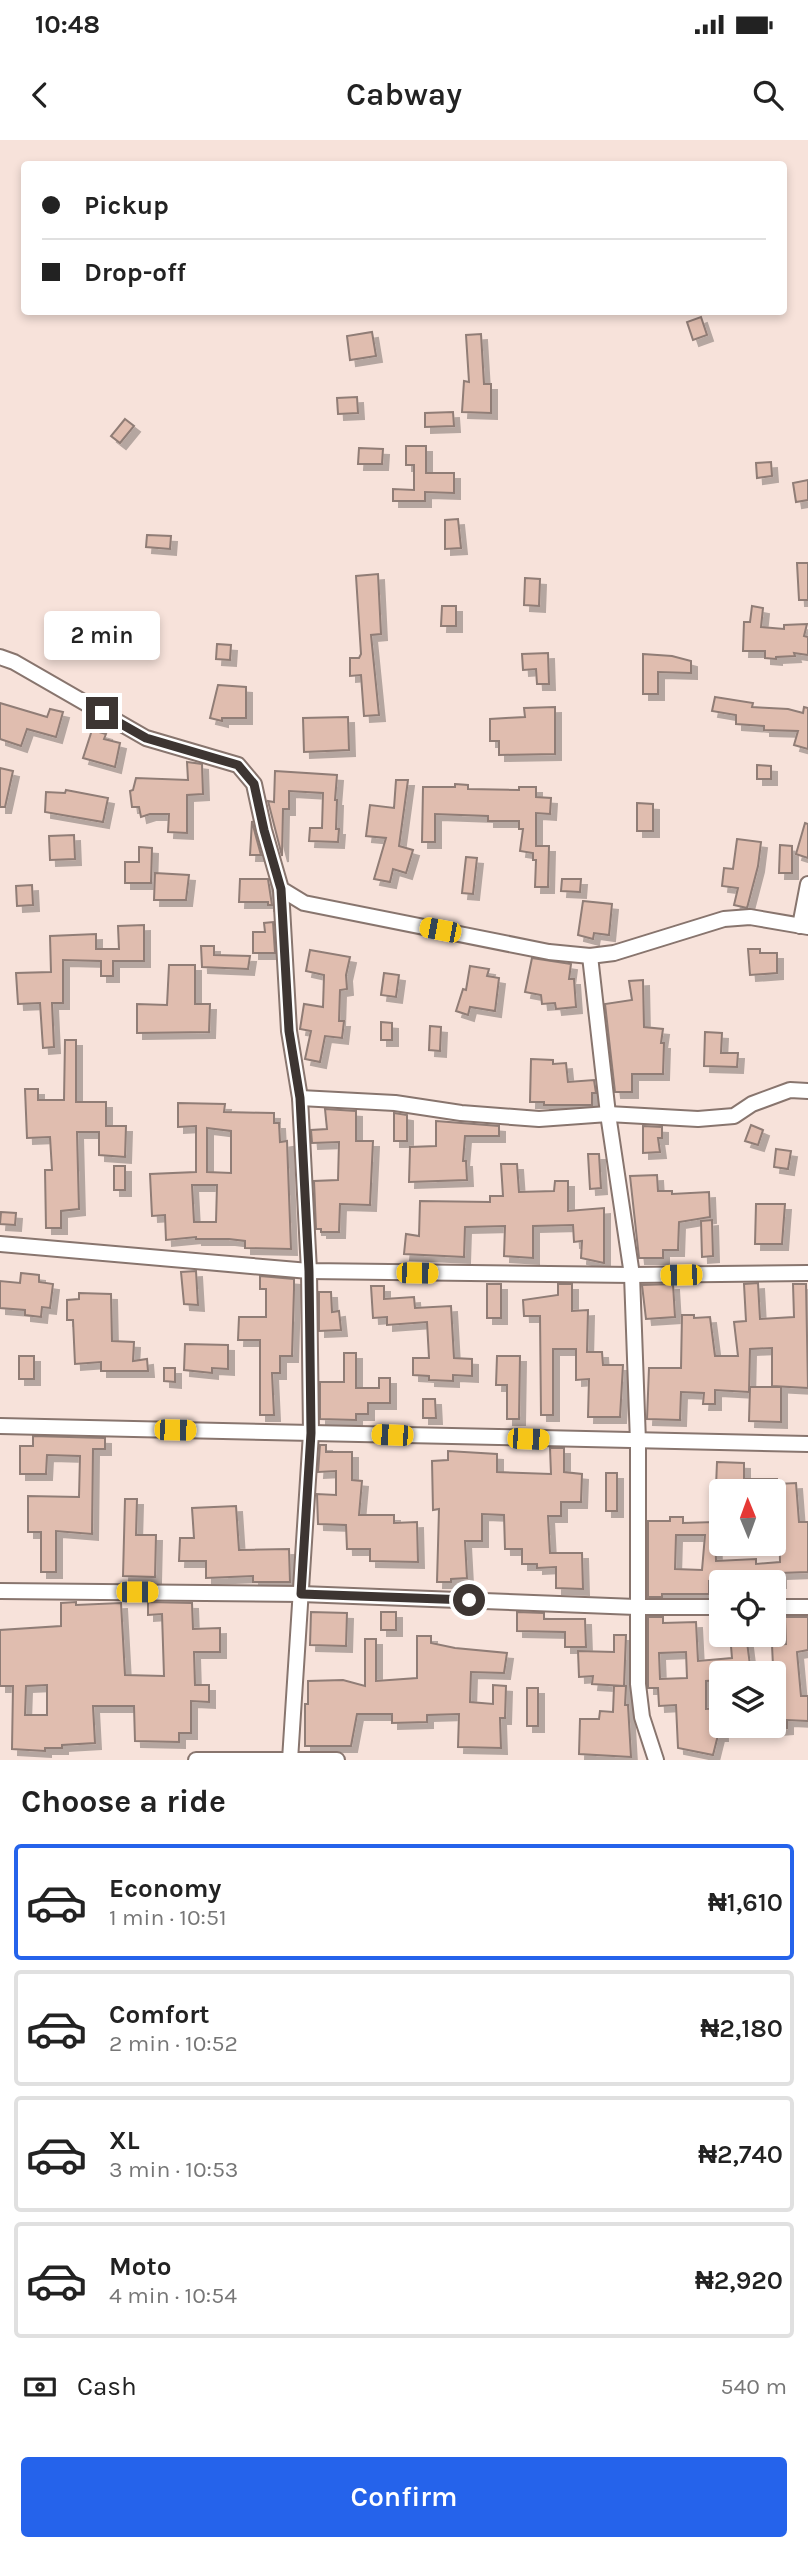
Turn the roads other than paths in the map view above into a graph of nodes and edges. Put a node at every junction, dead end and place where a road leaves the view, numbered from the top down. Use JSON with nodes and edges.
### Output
{"nodes":[{"id":1,"x":0,"y":657,"type":"edge"},
{"id":2,"x":808,"y":884,"type":"edge"},
{"id":3,"x":281,"y":889,"type":"junction"},
{"id":4,"x":804,"y":927,"type":"edge"},
{"id":5,"x":590,"y":956,"type":"junction"},
{"id":6,"x":808,"y":1091,"type":"edge"},
{"id":7,"x":300,"y":1098,"type":"junction"},
{"id":8,"x":608,"y":1114,"type":"junction"},
{"id":9,"x":0,"y":1244,"type":"edge"},
{"id":10,"x":309,"y":1271,"type":"junction"},
{"id":11,"x":808,"y":1273,"type":"edge"},
{"id":12,"x":632,"y":1275,"type":"junction"},
{"id":13,"x":0,"y":1426,"type":"edge"},
{"id":14,"x":311,"y":1433,"type":"junction"},
{"id":15,"x":638,"y":1442,"type":"junction"},
{"id":16,"x":808,"y":1444,"type":"edge"},
{"id":17,"x":0,"y":1591,"type":"edge"},
{"id":18,"x":301,"y":1594,"type":"junction"},
{"id":19,"x":636,"y":1607,"type":"junction"},
{"id":20,"x":709,"y":1607,"type":"edge"},
{"id":21,"x":786,"y":1607,"type":"edge"},
{"id":22,"x":808,"y":1607,"type":"edge"},
{"id":23,"x":290,"y":1759,"type":"edge"},
{"id":24,"x":196,"y":1760,"type":"edge"},
{"id":25,"x":337,"y":1760,"type":"edge"},
{"id":26,"x":656,"y":1760,"type":"edge"}],
"edges":[{"from":1,"to":3,"type":"street"},
{"from":2,"to":4,"type":"street"},
{"from":3,"to":5,"type":"street"},
{"from":3,"to":7,"type":"street"},
{"from":4,"to":5,"type":"street"},
{"from":5,"to":8,"type":"street"},
{"from":6,"to":8,"type":"street"},
{"from":7,"to":8,"type":"street"},
{"from":7,"to":10,"type":"street"},
{"from":8,"to":12,"type":"street"},
{"from":9,"to":10,"type":"street"},
{"from":10,"to":12,"type":"street"},
{"from":10,"to":14,"type":"street"},
{"from":11,"to":12,"type":"street"},
{"from":12,"to":15,"type":"street"},
{"from":13,"to":14,"type":"street"},
{"from":14,"to":15,"type":"street"},
{"from":14,"to":18,"type":"street"},
{"from":15,"to":16,"type":"street"},
{"from":15,"to":19,"type":"street"},
{"from":17,"to":18,"type":"street"},
{"from":18,"to":19,"type":"street"},
{"from":18,"to":23,"type":"street"},
{"from":19,"to":20,"type":"street"},
{"from":19,"to":26,"type":"street"},
{"from":21,"to":22,"type":"street"},
{"from":23,"to":24,"type":"street"},
{"from":23,"to":25,"type":"street"}]}
